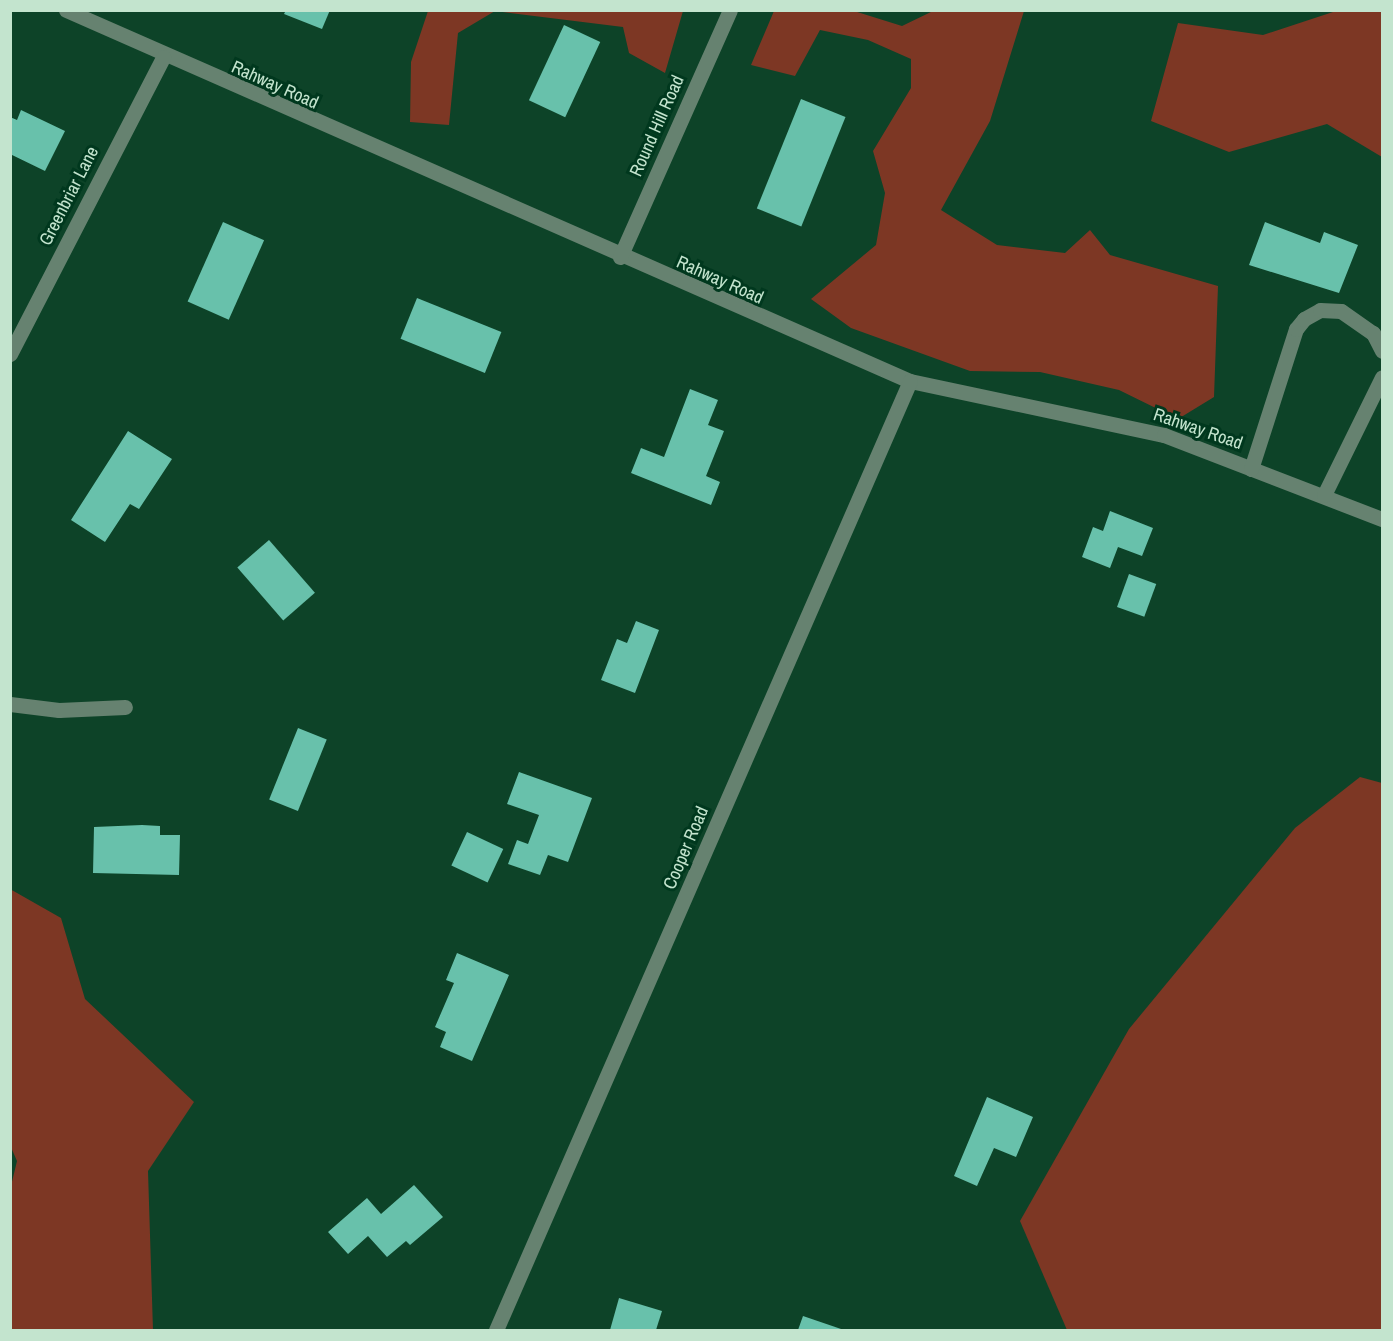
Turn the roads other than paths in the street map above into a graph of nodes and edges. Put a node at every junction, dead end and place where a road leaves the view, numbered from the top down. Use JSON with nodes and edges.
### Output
{"nodes":[{"id":1,"x":66,"y":10,"type":"edge"},
{"id":2,"x":730,"y":10,"type":"edge"},
{"id":3,"x":163,"y":57,"type":"junction"},
{"id":4,"x":620,"y":257,"type":"junction"},
{"id":5,"x":1383,"y":351,"type":"edge"},
{"id":6,"x":10,"y":354,"type":"edge"},
{"id":7,"x":1383,"y":377,"type":"edge"},
{"id":8,"x":910,"y":381,"type":"junction"},
{"id":9,"x":1251,"y":469,"type":"junction"},
{"id":10,"x":1324,"y":495,"type":"junction"},
{"id":11,"x":1383,"y":519,"type":"edge"},
{"id":12,"x":10,"y":704,"type":"edge"},
{"id":13,"x":125,"y":707,"type":"dead end"},
{"id":14,"x":496,"y":1330,"type":"edge"}],
"edges":[{"from":1,"to":3,"type":"street","name":"Rahway Road"},
{"from":2,"to":4,"type":"street","name":"Round Hill Road"},
{"from":3,"to":4,"type":"street","name":"Rahway Road"},
{"from":3,"to":6,"type":"street","name":"Greenbriar Lane"},
{"from":4,"to":8,"type":"street","name":"Rahway Road"},
{"from":5,"to":9,"type":"street"},
{"from":7,"to":10,"type":"street"},
{"from":8,"to":9,"type":"street","name":"Rahway Road"},
{"from":8,"to":14,"type":"street","name":"Cooper Road"},
{"from":9,"to":10,"type":"street","name":"Rahway Road"},
{"from":10,"to":11,"type":"street","name":"Rahway Road"},
{"from":12,"to":13,"type":"street"}]}
